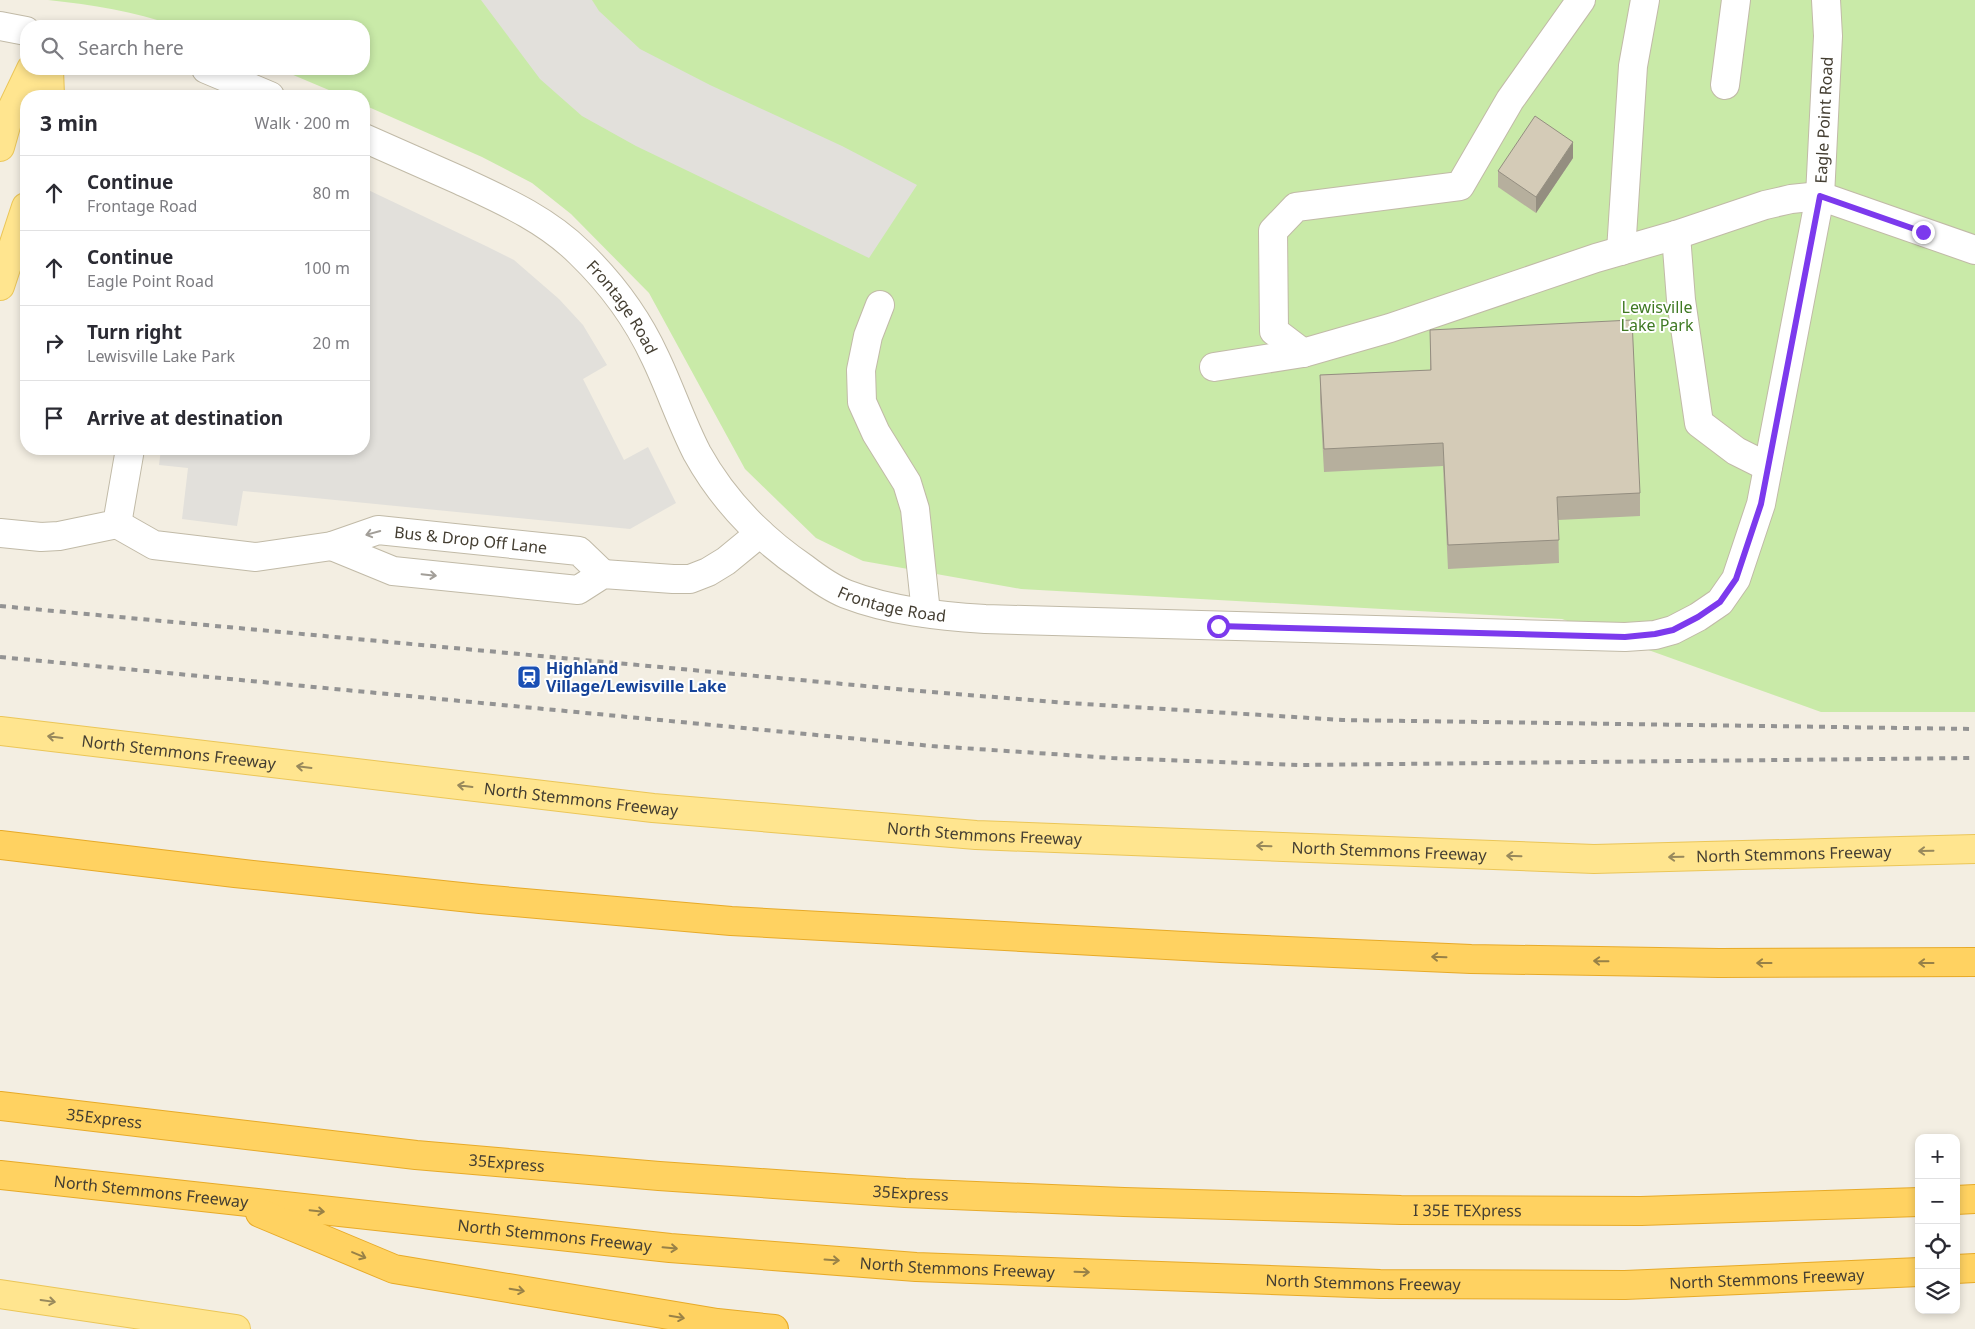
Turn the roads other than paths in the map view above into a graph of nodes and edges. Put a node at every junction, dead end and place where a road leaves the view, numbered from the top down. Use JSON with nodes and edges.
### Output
{"nodes":[{"id":1,"x":1581,"y":0,"type":"edge"},
{"id":2,"x":1645,"y":0,"type":"edge"},
{"id":3,"x":1736,"y":0,"type":"edge"},
{"id":4,"x":1826,"y":0,"type":"edge"},
{"id":5,"x":0,"y":26,"type":"edge"},
{"id":6,"x":20,"y":30,"type":"edge"},
{"id":7,"x":28,"y":75,"type":"edge"},
{"id":8,"x":49,"y":75,"type":"edge"},
{"id":9,"x":220,"y":75,"type":"edge"},
{"id":10,"x":1724,"y":85,"type":"dead end"},
{"id":11,"x":21,"y":90,"type":"edge"},
{"id":12,"x":50,"y":90,"type":"edge"},
{"id":13,"x":256,"y":90,"type":"edge"},
{"id":14,"x":20,"y":92,"type":"edge"},
{"id":15,"x":370,"y":141,"type":"edge"},
{"id":16,"x":0,"y":147,"type":"edge"},
{"id":17,"x":1820,"y":196,"type":"junction"},
{"id":18,"x":20,"y":225,"type":"edge"},
{"id":19,"x":1676,"y":235,"type":"junction"},
{"id":20,"x":1975,"y":250,"type":"edge"},
{"id":21,"x":1621,"y":251,"type":"junction"},
{"id":22,"x":0,"y":286,"type":"edge"},
{"id":23,"x":880,"y":305,"type":"dead end"},
{"id":24,"x":1302,"y":353,"type":"junction"},
{"id":25,"x":1214,"y":367,"type":"dead end"},
{"id":26,"x":129,"y":455,"type":"edge"},
{"id":27,"x":1768,"y":467,"type":"junction"},
{"id":28,"x":117,"y":524,"type":"junction"},
{"id":29,"x":0,"y":533,"type":"edge"},
{"id":30,"x":760,"y":533,"type":"junction"},
{"id":31,"x":332,"y":546,"type":"junction"},
{"id":32,"x":603,"y":574,"type":"junction"},
{"id":33,"x":926,"y":613,"type":"junction"},
{"id":34,"x":1625,"y":637,"type":"joint"},
{"id":35,"x":0,"y":731,"type":"edge"},
{"id":36,"x":0,"y":845,"type":"edge"},
{"id":37,"x":1975,"y":850,"type":"edge"},
{"id":38,"x":1975,"y":962,"type":"edge"},
{"id":39,"x":0,"y":1106,"type":"edge"},
{"id":40,"x":0,"y":1175,"type":"edge"},
{"id":41,"x":1016,"y":1198,"type":"joint"},
{"id":42,"x":1975,"y":1199,"type":"edge"},
{"id":43,"x":1960,"y":1200,"type":"edge"},
{"id":44,"x":234,"y":1202,"type":"junction"},
{"id":45,"x":1915,"y":1202,"type":"edge"},
{"id":46,"x":1975,"y":1268,"type":"edge"},
{"id":47,"x":1960,"y":1269,"type":"edge"},
{"id":48,"x":1915,"y":1272,"type":"edge"},
{"id":49,"x":0,"y":1294,"type":"edge"},
{"id":50,"x":236,"y":1329,"type":"edge"},
{"id":51,"x":774,"y":1329,"type":"edge"}],
"edges":[{"from":1,"to":24,"type":"street"},
{"from":2,"to":21,"type":"street"},
{"from":3,"to":10,"type":"street"},
{"from":4,"to":17,"type":"street","name":"Eagle Point Road"},
{"from":5,"to":6,"type":"street"},
{"from":7,"to":11,"type":"main road"},
{"from":8,"to":12,"type":"main road"},
{"from":9,"to":13,"type":"street"},
{"from":14,"to":16,"type":"main road"},
{"from":15,"to":30,"type":"street","name":"Frontage Road"},
{"from":17,"to":19,"type":"street"},
{"from":17,"to":20,"type":"street"},
{"from":17,"to":27,"type":"street","name":"Eagle Point Road"},
{"from":18,"to":22,"type":"main road"},
{"from":19,"to":21,"type":"street"},
{"from":19,"to":27,"type":"street"},
{"from":21,"to":24,"type":"street"},
{"from":23,"to":33,"type":"street"},
{"from":24,"to":25,"type":"street"},
{"from":26,"to":28,"type":"street"},
{"from":27,"to":34,"type":"street","name":"Eagle Point Road"},
{"from":28,"to":29,"type":"street"},
{"from":28,"to":31,"type":"street","name":"Bus & Drop Off Lane"},
{"from":30,"to":32,"type":"street"},
{"from":30,"to":33,"type":"street","name":"Frontage Road"},
{"from":31,"to":32,"type":"street","one_way":true},
{"from":32,"to":31,"type":"street","name":"Bus & Drop Off Lane","one_way":true},
{"from":33,"to":34,"type":"street","name":"Frontage Road"},
{"from":37,"to":35,"type":"main road","name":"North Stemmons Freeway","one_way":true},
{"from":38,"to":36,"type":"highway","one_way":true},
{"from":39,"to":41,"type":"highway","name":"35Express"},
{"from":40,"to":44,"type":"highway","name":"North Stemmons Freeway"},
{"from":41,"to":45,"type":"highway","name":"I 35E TEXpress"},
{"from":42,"to":43,"type":"highway"},
{"from":44,"to":48,"type":"highway","name":"North Stemmons Freeway","one_way":true},
{"from":44,"to":51,"type":"highway","one_way":true},
{"from":46,"to":47,"type":"highway"},
{"from":49,"to":50,"type":"main road","one_way":true}]}
